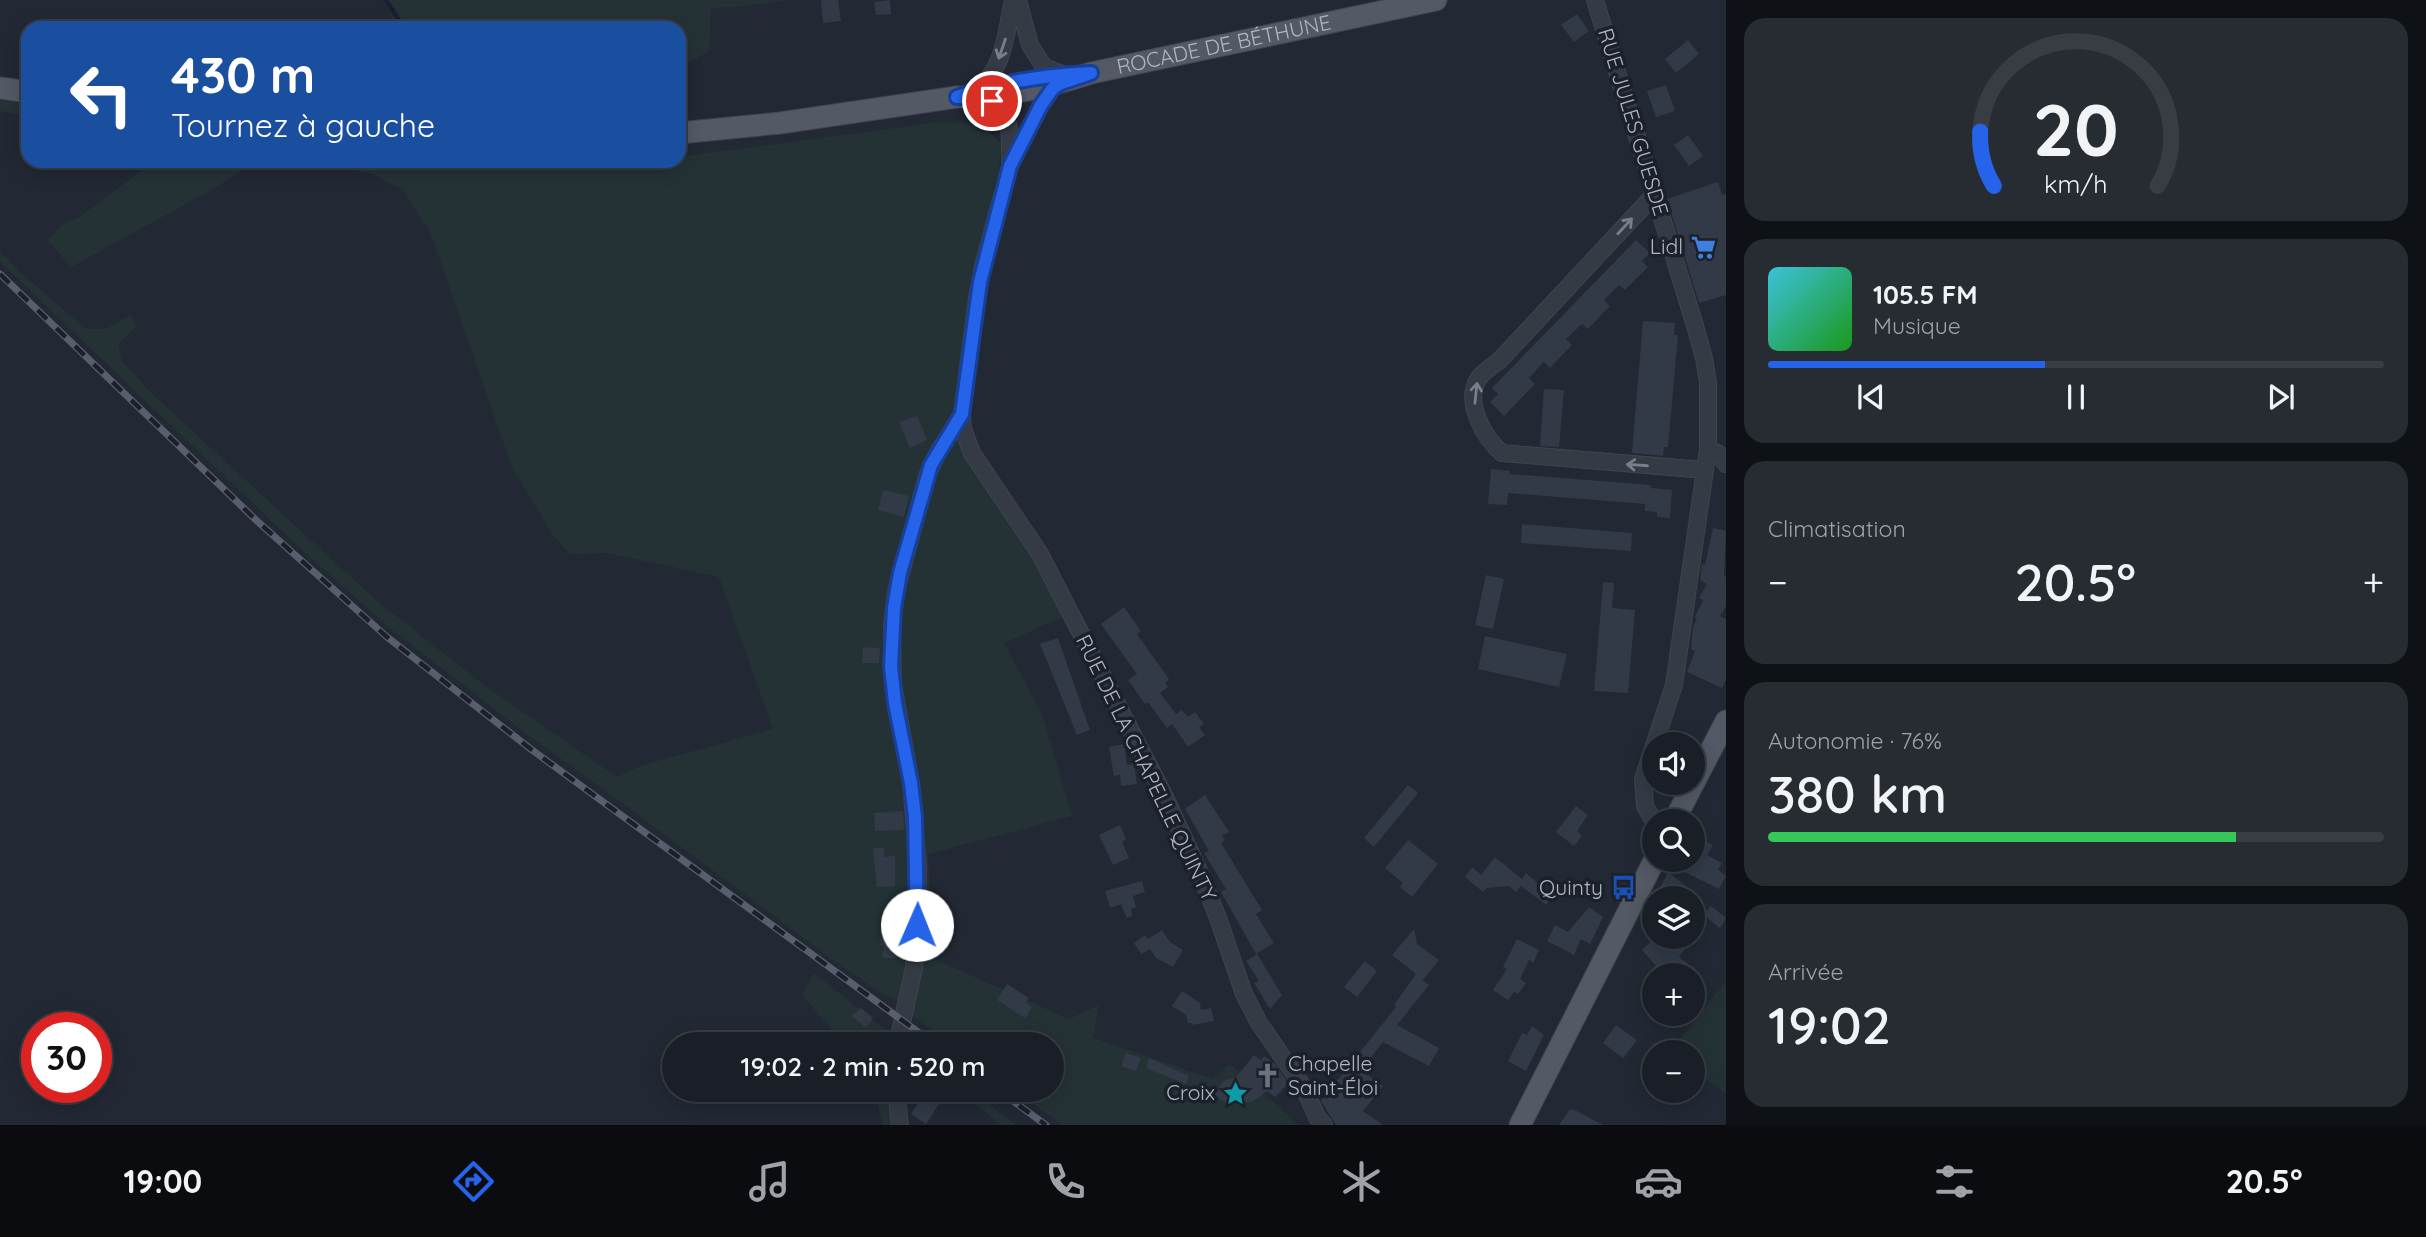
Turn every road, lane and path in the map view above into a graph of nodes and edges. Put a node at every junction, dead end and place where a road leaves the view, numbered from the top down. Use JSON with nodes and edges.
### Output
{"nodes":[{"id":1,"x":1015,"y":0,"type":"edge"},
{"id":2,"x":1436,"y":0,"type":"edge"},
{"id":3,"x":1596,"y":2,"type":"edge"},
{"id":4,"x":1061,"y":78,"type":"junction"},
{"id":5,"x":0,"y":88,"type":"edge"},
{"id":6,"x":21,"y":91,"type":"edge"},
{"id":7,"x":971,"y":95,"type":"junction"},
{"id":8,"x":686,"y":132,"type":"edge"},
{"id":9,"x":1010,"y":166,"type":"junction"},
{"id":10,"x":1655,"y":194,"type":"junction"},
{"id":11,"x":962,"y":414,"type":"junction"},
{"id":12,"x":1708,"y":449,"type":"junction"},
{"id":13,"x":1726,"y":464,"type":"edge"},
{"id":14,"x":1705,"y":470,"type":"junction"},
{"id":15,"x":1726,"y":722,"type":"edge"},
{"id":16,"x":1646,"y":809,"type":"edge"},
{"id":17,"x":1680,"y":809,"type":"edge"},
{"id":18,"x":1648,"y":872,"type":"edge"},
{"id":19,"x":900,"y":1032,"type":"edge"},
{"id":20,"x":897,"y":1102,"type":"edge"},
{"id":21,"x":900,"y":1125,"type":"edge"},
{"id":22,"x":1324,"y":1125,"type":"edge"},
{"id":23,"x":1520,"y":1125,"type":"edge"}],
"edges":[{"from":1,"to":4,"type":"street"},
{"from":1,"to":7,"type":"street","one_way":true},
{"from":2,"to":4,"type":"main road","name":"ROCADE DE BÉTHUNE"},
{"from":3,"to":10,"type":"street","name":"RUE JULES GUESDE"},
{"from":4,"to":7,"type":"main road","name":"ROCADE DE BÉTHUNE"},
{"from":4,"to":9,"type":"street"},
{"from":5,"to":6,"type":"main road"},
{"from":7,"to":8,"type":"main road","name":"ROCADE DE BÉTHUNE"},
{"from":7,"to":9,"type":"street"},
{"from":9,"to":11,"type":"street"},
{"from":10,"to":12,"type":"street","name":"RUE JULES GUESDE"},
{"from":14,"to":10,"type":"street","one_way":true},
{"from":11,"to":19,"type":"street"},
{"from":11,"to":22,"type":"street","name":"RUE DE LA CHAPELLE QUINTY"},
{"from":12,"to":13,"type":"street"},
{"from":12,"to":14,"type":"street","name":"RUE JULES GUESDE"},
{"from":14,"to":16,"type":"street","name":"RUE JULES GUESDE"},
{"from":15,"to":17,"type":"main road"},
{"from":18,"to":23,"type":"main road"},
{"from":20,"to":21,"type":"street"}]}
